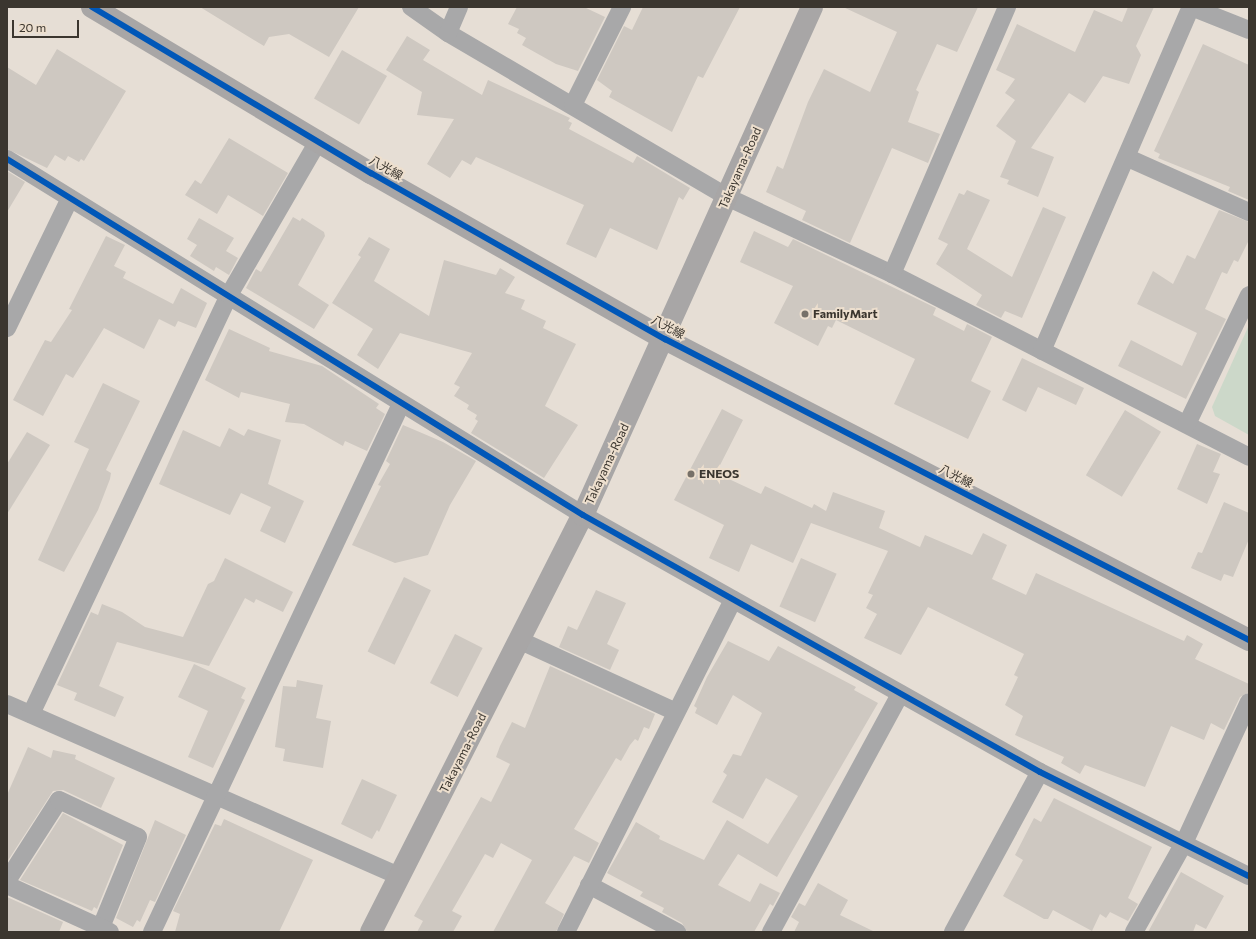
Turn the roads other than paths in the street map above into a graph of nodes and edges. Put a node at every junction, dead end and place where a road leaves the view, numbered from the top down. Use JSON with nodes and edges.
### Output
{"nodes":[{"id":1,"x":92,"y":7,"type":"edge"},
{"id":2,"x":411,"y":7,"type":"edge"},
{"id":3,"x":460,"y":7,"type":"edge"},
{"id":4,"x":622,"y":7,"type":"edge"},
{"id":5,"x":812,"y":7,"type":"edge"},
{"id":6,"x":1007,"y":7,"type":"edge"},
{"id":7,"x":1191,"y":7,"type":"edge"},
{"id":8,"x":1249,"y":30,"type":"edge"},
{"id":9,"x":448,"y":33,"type":"junction"},
{"id":10,"x":573,"y":106,"type":"junction"},
{"id":11,"x":319,"y":140,"type":"junction"},
{"id":12,"x":7,"y":158,"type":"edge"},
{"id":13,"x":1128,"y":158,"type":"junction"},
{"id":14,"x":727,"y":197,"type":"junction"},
{"id":15,"x":70,"y":198,"type":"junction"},
{"id":16,"x":1249,"y":212,"type":"edge"},
{"id":17,"x":892,"y":274,"type":"junction"},
{"id":18,"x":229,"y":295,"type":"junction"},
{"id":19,"x":1249,"y":295,"type":"edge"},
{"id":20,"x":7,"y":328,"type":"edge"},
{"id":21,"x":665,"y":339,"type":"junction"},
{"id":22,"x":1042,"y":351,"type":"junction"},
{"id":23,"x":401,"y":404,"type":"junction"},
{"id":24,"x":1187,"y":424,"type":"junction"},
{"id":25,"x":1249,"y":457,"type":"edge"},
{"id":26,"x":583,"y":515,"type":"junction"},
{"id":27,"x":732,"y":600,"type":"junction"},
{"id":28,"x":1249,"y":640,"type":"edge"},
{"id":29,"x":521,"y":641,"type":"junction"},
{"id":30,"x":900,"y":694,"type":"junction"},
{"id":31,"x":1249,"y":702,"type":"edge"},
{"id":32,"x":7,"y":704,"type":"edge"},
{"id":33,"x":676,"y":712,"type":"junction"},
{"id":34,"x":31,"y":714,"type":"junction"},
{"id":35,"x":1040,"y":772,"type":"junction"},
{"id":36,"x":215,"y":796,"type":"junction"},
{"id":37,"x":1184,"y":843,"type":"junction"},
{"id":38,"x":399,"y":876,"type":"junction"},
{"id":39,"x":1249,"y":876,"type":"edge"},
{"id":40,"x":7,"y":881,"type":"edge"},
{"id":41,"x":7,"y":885,"type":"edge"},
{"id":42,"x":589,"y":885,"type":"junction"},
{"id":43,"x":106,"y":930,"type":"edge"},
{"id":44,"x":152,"y":932,"type":"edge"},
{"id":45,"x":371,"y":932,"type":"edge"},
{"id":46,"x":566,"y":932,"type":"edge"},
{"id":47,"x":677,"y":932,"type":"edge"},
{"id":48,"x":771,"y":932,"type":"edge"},
{"id":49,"x":953,"y":932,"type":"edge"},
{"id":50,"x":1134,"y":932,"type":"edge"}],
"edges":[{"from":1,"to":11,"type":"street","name":"八光線"},
{"from":2,"to":9,"type":"street"},
{"from":3,"to":9,"type":"street"},
{"from":4,"to":10,"type":"street"},
{"from":5,"to":14,"type":"street","name":"Takayama-Road"},
{"from":6,"to":17,"type":"street"},
{"from":7,"to":8,"type":"street"},
{"from":7,"to":13,"type":"street"},
{"from":9,"to":10,"type":"street"},
{"from":10,"to":14,"type":"street"},
{"from":11,"to":18,"type":"street"},
{"from":11,"to":21,"type":"street","name":"八光線"},
{"from":12,"to":15,"type":"street"},
{"from":13,"to":16,"type":"street"},
{"from":13,"to":22,"type":"street"},
{"from":14,"to":17,"type":"street"},
{"from":14,"to":21,"type":"street","name":"Takayama-Road"},
{"from":15,"to":18,"type":"street"},
{"from":15,"to":20,"type":"street"},
{"from":17,"to":22,"type":"street"},
{"from":18,"to":23,"type":"street"},
{"from":18,"to":34,"type":"street"},
{"from":19,"to":24,"type":"street"},
{"from":21,"to":26,"type":"street","name":"Takayama-Road"},
{"from":21,"to":28,"type":"street","name":"八光線"},
{"from":22,"to":24,"type":"street"},
{"from":23,"to":26,"type":"street"},
{"from":23,"to":36,"type":"street"},
{"from":24,"to":25,"type":"street"},
{"from":26,"to":27,"type":"street"},
{"from":26,"to":29,"type":"street","name":"Takayama-Road"},
{"from":27,"to":30,"type":"street"},
{"from":27,"to":33,"type":"street"},
{"from":29,"to":33,"type":"street"},
{"from":29,"to":38,"type":"street","name":"Takayama-Road"},
{"from":30,"to":35,"type":"street"},
{"from":30,"to":48,"type":"street"},
{"from":31,"to":37,"type":"street"},
{"from":32,"to":34,"type":"street"},
{"from":33,"to":42,"type":"street"},
{"from":34,"to":36,"type":"street"},
{"from":35,"to":37,"type":"street"},
{"from":35,"to":49,"type":"street"},
{"from":36,"to":38,"type":"street"},
{"from":36,"to":44,"type":"street"},
{"from":37,"to":39,"type":"street"},
{"from":37,"to":50,"type":"street"},
{"from":38,"to":45,"type":"street","name":"Takayama-Road"},
{"from":40,"to":43,"type":"street"},
{"from":41,"to":43,"type":"street"},
{"from":42,"to":46,"type":"street"},
{"from":42,"to":47,"type":"street"}]}
